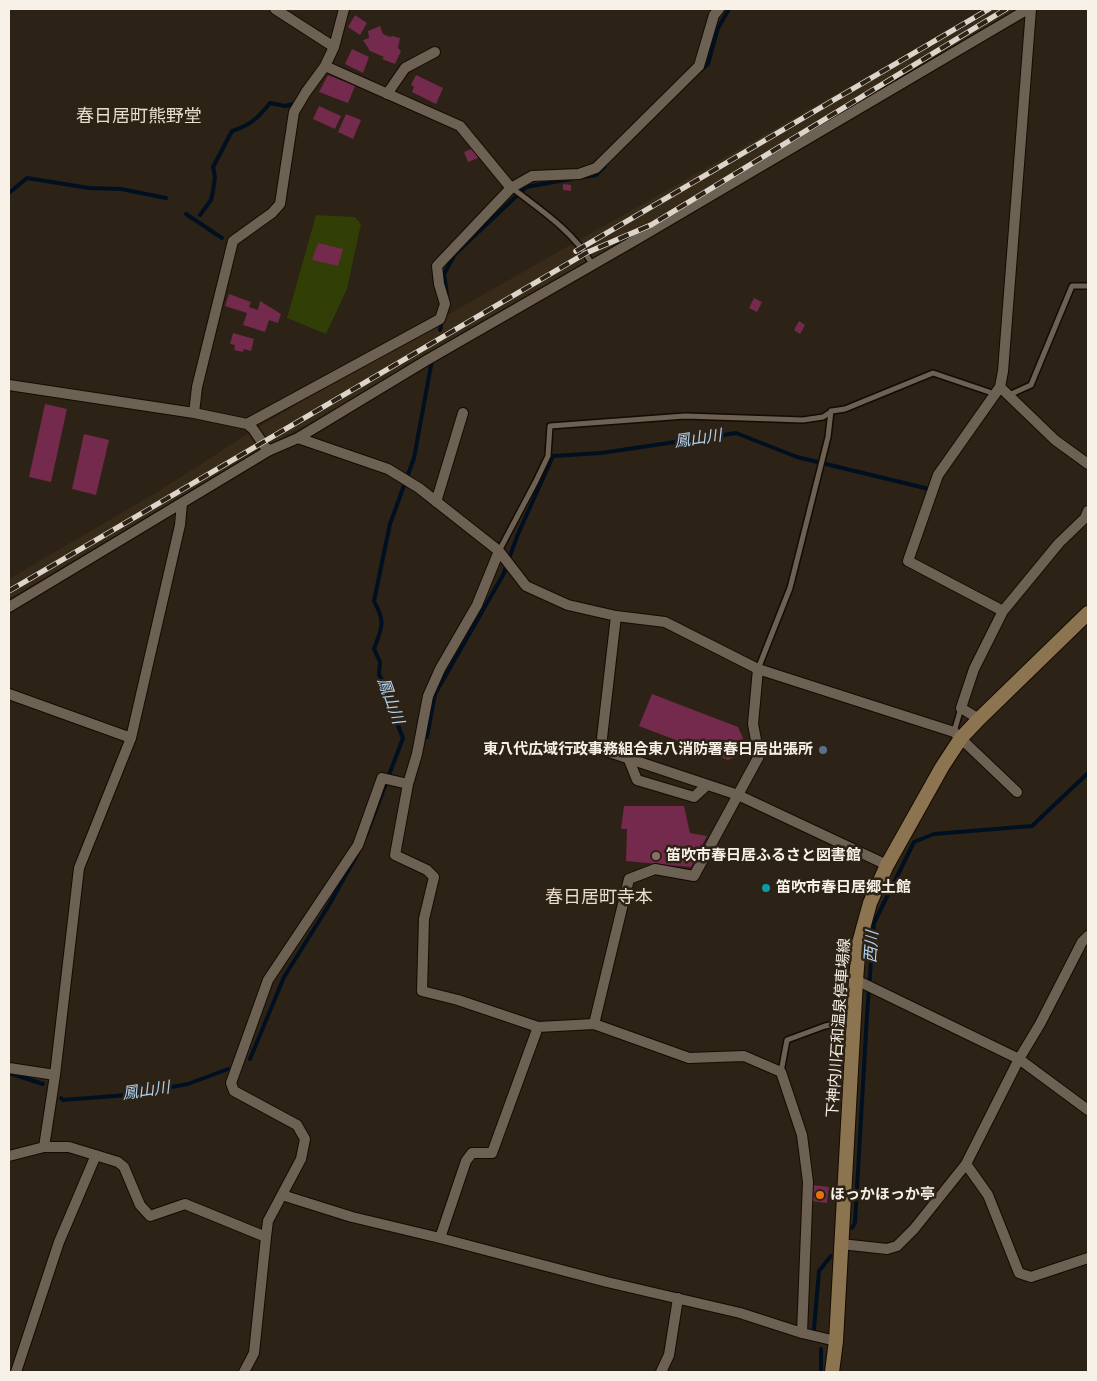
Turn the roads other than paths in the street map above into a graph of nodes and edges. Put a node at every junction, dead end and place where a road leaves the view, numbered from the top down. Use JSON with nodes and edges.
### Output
{"nodes":[{"id":1,"x":275,"y":9,"type":"edge"},
{"id":2,"x":344,"y":9,"type":"edge"},
{"id":3,"x":719,"y":9,"type":"edge"},
{"id":4,"x":1030,"y":9,"type":"edge"},
{"id":5,"x":334,"y":47,"type":"junction"},
{"id":6,"x":434,"y":52,"type":"dead end"},
{"id":7,"x":325,"y":66,"type":"junction"},
{"id":8,"x":388,"y":94,"type":"junction"},
{"id":9,"x":511,"y":188,"type":"junction"},
{"id":10,"x":592,"y":264,"type":"junction"},
{"id":11,"x":1088,"y":286,"type":"edge"},
{"id":12,"x":9,"y":384,"type":"edge"},
{"id":13,"x":998,"y":391,"type":"junction"},
{"id":14,"x":1009,"y":395,"type":"junction"},
{"id":15,"x":832,"y":411,"type":"junction"},
{"id":16,"x":194,"y":413,"type":"junction"},
{"id":17,"x":463,"y":413,"type":"dead end"},
{"id":18,"x":250,"y":427,"type":"junction"},
{"id":19,"x":298,"y":438,"type":"junction"},
{"id":20,"x":268,"y":451,"type":"junction"},
{"id":21,"x":1088,"y":464,"type":"edge"},
{"id":22,"x":436,"y":502,"type":"junction"},
{"id":23,"x":182,"y":503,"type":"junction"},
{"id":24,"x":1088,"y":511,"type":"edge"},
{"id":25,"x":499,"y":551,"type":"junction"},
{"id":26,"x":9,"y":608,"type":"edge"},
{"id":27,"x":1003,"y":611,"type":"junction"},
{"id":28,"x":1088,"y":613,"type":"edge"},
{"id":29,"x":616,"y":616,"type":"junction"},
{"id":30,"x":758,"y":669,"type":"junction"},
{"id":31,"x":9,"y":694,"type":"edge"},
{"id":32,"x":962,"y":708,"type":"junction"},
{"id":33,"x":978,"y":719,"type":"junction"},
{"id":34,"x":957,"y":735,"type":"junction"},
{"id":35,"x":131,"y":738,"type":"junction"},
{"id":36,"x":629,"y":760,"type":"junction"},
{"id":37,"x":404,"y":783,"type":"junction"},
{"id":38,"x":707,"y":785,"type":"junction"},
{"id":39,"x":1017,"y":792,"type":"dead end"},
{"id":40,"x":738,"y":795,"type":"junction"},
{"id":41,"x":887,"y":865,"type":"junction"},
{"id":42,"x":1088,"y":936,"type":"edge"},
{"id":43,"x":858,"y":981,"type":"junction"},
{"id":44,"x":855,"y":1020,"type":"junction"},
{"id":45,"x":594,"y":1024,"type":"junction"},
{"id":46,"x":538,"y":1026,"type":"junction"},
{"id":47,"x":1019,"y":1059,"type":"junction"},
{"id":48,"x":9,"y":1068,"type":"edge"},
{"id":49,"x":782,"y":1072,"type":"junction"},
{"id":50,"x":55,"y":1075,"type":"junction"},
{"id":51,"x":1088,"y":1110,"type":"edge"},
{"id":52,"x":44,"y":1146,"type":"junction"},
{"id":53,"x":96,"y":1155,"type":"junction"},
{"id":54,"x":9,"y":1156,"type":"edge"},
{"id":55,"x":966,"y":1164,"type":"junction"},
{"id":56,"x":282,"y":1195,"type":"junction"},
{"id":57,"x":266,"y":1237,"type":"junction"},
{"id":58,"x":440,"y":1238,"type":"junction"},
{"id":59,"x":841,"y":1244,"type":"junction"},
{"id":60,"x":1088,"y":1258,"type":"edge"},
{"id":61,"x":678,"y":1298,"type":"junction"},
{"id":62,"x":802,"y":1333,"type":"junction"},
{"id":63,"x":836,"y":1341,"type":"junction"},
{"id":64,"x":16,"y":1372,"type":"edge"},
{"id":65,"x":244,"y":1372,"type":"edge"},
{"id":66,"x":661,"y":1372,"type":"edge"},
{"id":67,"x":832,"y":1372,"type":"edge"}],
"edges":[{"from":1,"to":5,"type":"street"},
{"from":2,"to":5,"type":"street"},
{"from":3,"to":9,"type":"street"},
{"from":4,"to":10,"type":"street"},
{"from":4,"to":13,"type":"street"},
{"from":5,"to":7,"type":"street"},
{"from":6,"to":8,"type":"street"},
{"from":7,"to":8,"type":"street"},
{"from":7,"to":16,"type":"street"},
{"from":8,"to":9,"type":"street"},
{"from":9,"to":10,"type":"lane"},
{"from":9,"to":18,"type":"street"},
{"from":10,"to":19,"type":"street"},
{"from":11,"to":14,"type":"lane"},
{"from":12,"to":16,"type":"street"},
{"from":13,"to":14,"type":"street"},
{"from":13,"to":15,"type":"lane"},
{"from":13,"to":27,"type":"street"},
{"from":14,"to":21,"type":"street"},
{"from":15,"to":25,"type":"lane"},
{"from":15,"to":30,"type":"lane"},
{"from":16,"to":18,"type":"street"},
{"from":17,"to":22,"type":"street"},
{"from":18,"to":20,"type":"street"},
{"from":19,"to":20,"type":"street"},
{"from":19,"to":22,"type":"street"},
{"from":20,"to":23,"type":"street"},
{"from":22,"to":25,"type":"street"},
{"from":23,"to":26,"type":"street"},
{"from":23,"to":35,"type":"street"},
{"from":24,"to":27,"type":"street"},
{"from":25,"to":29,"type":"street"},
{"from":25,"to":37,"type":"street"},
{"from":27,"to":32,"type":"street"},
{"from":28,"to":33,"type":"main road","name":"下神内川石和温泉停車場線"},
{"from":29,"to":30,"type":"street"},
{"from":29,"to":36,"type":"street"},
{"from":30,"to":34,"type":"street"},
{"from":30,"to":40,"type":"street"},
{"from":31,"to":35,"type":"street"},
{"from":32,"to":33,"type":"street"},
{"from":32,"to":34,"type":"lane"},
{"from":33,"to":34,"type":"main road","name":"下神内川石和温泉停車場線"},
{"from":34,"to":39,"type":"street"},
{"from":34,"to":41,"type":"main road","name":"下神内川石和温泉停車場線"},
{"from":35,"to":50,"type":"street"},
{"from":36,"to":38,"type":"street"},
{"from":36,"to":38,"type":"street"},
{"from":37,"to":46,"type":"street"},
{"from":37,"to":56,"type":"street"},
{"from":38,"to":40,"type":"street"},
{"from":40,"to":41,"type":"street"},
{"from":40,"to":45,"type":"street"},
{"from":41,"to":43,"type":"main road","name":"下神内川石和温泉停車場線"},
{"from":42,"to":47,"type":"street"},
{"from":43,"to":44,"type":"main road","name":"下神内川石和温泉停車場線"},
{"from":43,"to":47,"type":"street"},
{"from":44,"to":49,"type":"lane"},
{"from":44,"to":59,"type":"main road","name":"下神内川石和温泉停車場線"},
{"from":45,"to":46,"type":"street"},
{"from":45,"to":49,"type":"street"},
{"from":46,"to":58,"type":"street"},
{"from":47,"to":51,"type":"street"},
{"from":47,"to":55,"type":"street"},
{"from":48,"to":50,"type":"street"},
{"from":49,"to":62,"type":"street"},
{"from":50,"to":52,"type":"street"},
{"from":52,"to":53,"type":"street"},
{"from":52,"to":54,"type":"street"},
{"from":53,"to":57,"type":"street"},
{"from":53,"to":64,"type":"street"},
{"from":55,"to":59,"type":"street"},
{"from":55,"to":60,"type":"street"},
{"from":56,"to":57,"type":"street"},
{"from":56,"to":58,"type":"street"},
{"from":57,"to":65,"type":"street"},
{"from":58,"to":61,"type":"street"},
{"from":59,"to":63,"type":"main road","name":"下神内川石和温泉停車場線"},
{"from":61,"to":62,"type":"street"},
{"from":61,"to":66,"type":"street"},
{"from":62,"to":63,"type":"street"},
{"from":63,"to":67,"type":"main road","name":"下神内川石和温泉停車場線"}]}
